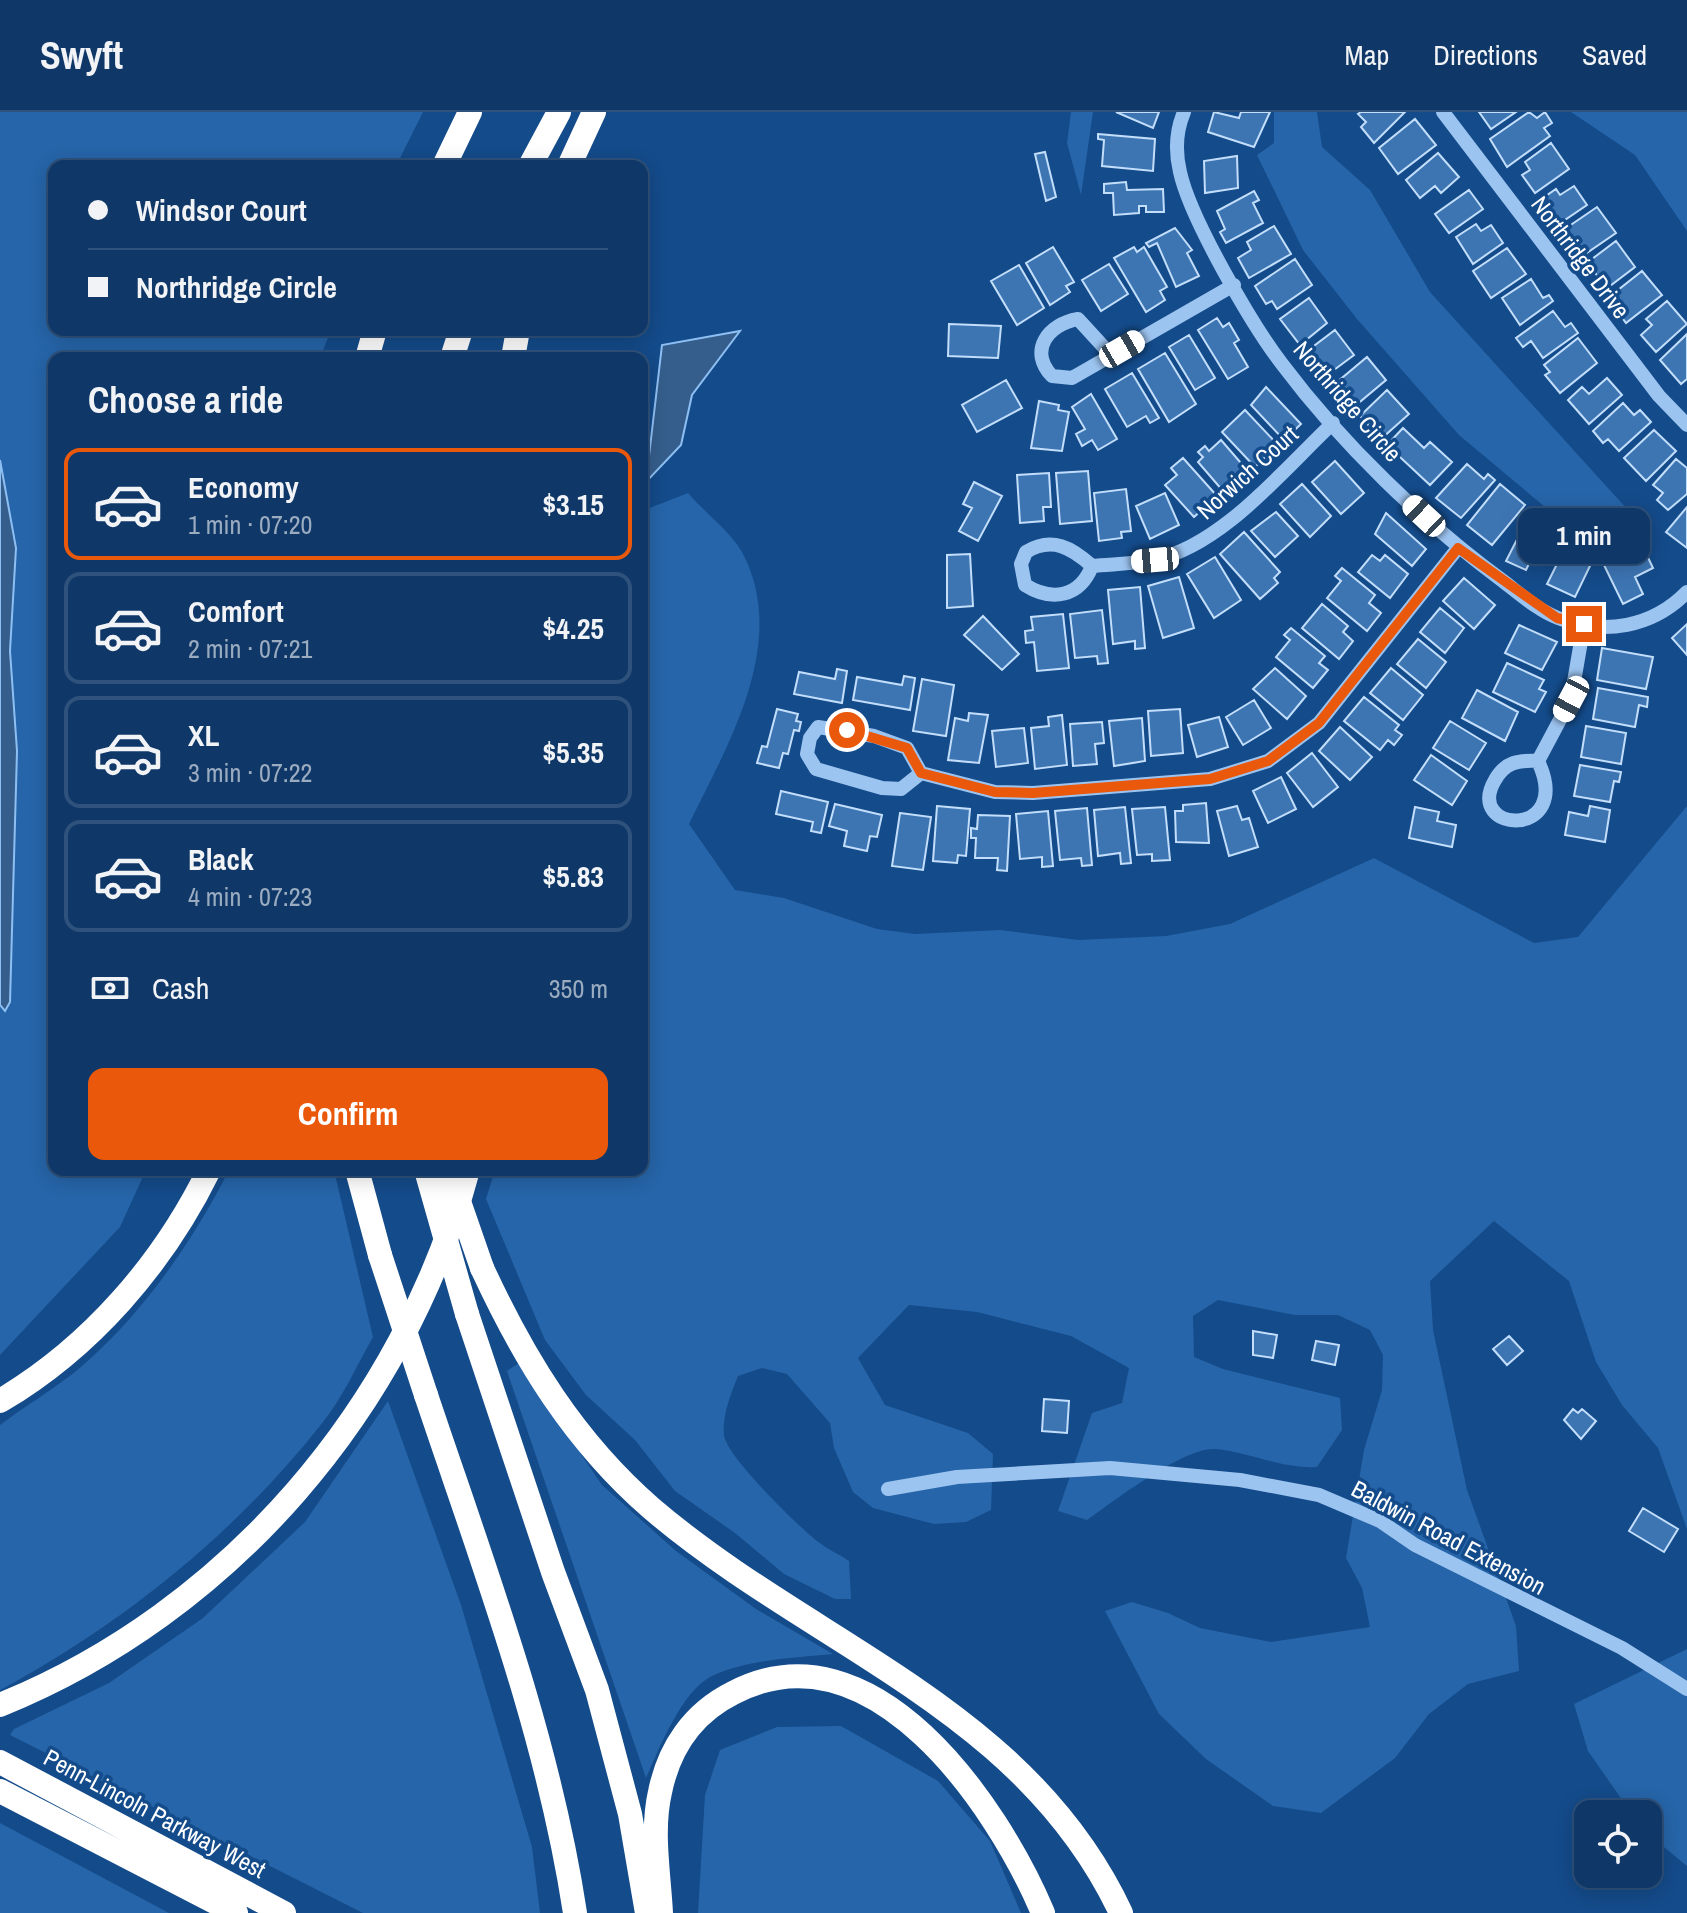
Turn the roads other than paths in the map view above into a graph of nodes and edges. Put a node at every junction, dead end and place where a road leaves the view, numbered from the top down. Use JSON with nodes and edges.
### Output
{"nodes":[{"id":1,"x":470,"y":112,"type":"edge"},
{"id":2,"x":559,"y":112,"type":"edge"},
{"id":3,"x":594,"y":112,"type":"edge"},
{"id":4,"x":1184,"y":112,"type":"edge"},
{"id":5,"x":1443,"y":112,"type":"edge"},
{"id":6,"x":447,"y":160,"type":"edge"},
{"id":7,"x":533,"y":160,"type":"edge"},
{"id":8,"x":572,"y":160,"type":"edge"},
{"id":9,"x":1234,"y":285,"type":"junction"},
{"id":10,"x":1111,"y":355,"type":"junction"},
{"id":11,"x":1333,"y":423,"type":"junction"},
{"id":12,"x":1687,"y":425,"type":"edge"},
{"id":13,"x":1458,"y":548,"type":"junction"},
{"id":14,"x":1092,"y":566,"type":"junction"},
{"id":15,"x":1687,"y":592,"type":"edge"},
{"id":16,"x":1584,"y":624,"type":"junction"},
{"id":17,"x":1538,"y":761,"type":"junction"},
{"id":18,"x":921,"y":773,"type":"junction"},
{"id":19,"x":206,"y":1176,"type":"edge"},
{"id":20,"x":359,"y":1176,"type":"edge"},
{"id":21,"x":428,"y":1176,"type":"edge"},
{"id":22,"x":450,"y":1176,"type":"edge"},
{"id":23,"x":466,"y":1176,"type":"edge"},
{"id":24,"x":7,"y":1397,"type":"edge"},
{"id":25,"x":888,"y":1489,"type":"dead end"},
{"id":26,"x":1687,"y":1689,"type":"edge"},
{"id":27,"x":6,"y":1703,"type":"edge"},
{"id":28,"x":0,"y":1762,"type":"edge"},
{"id":29,"x":0,"y":1791,"type":"edge"},
{"id":30,"x":236,"y":1913,"type":"edge"},
{"id":31,"x":284,"y":1913,"type":"edge"},
{"id":32,"x":575,"y":1913,"type":"edge"},
{"id":33,"x":647,"y":1913,"type":"edge"},
{"id":34,"x":661,"y":1913,"type":"edge"},
{"id":35,"x":1043,"y":1913,"type":"edge"},
{"id":36,"x":1121,"y":1913,"type":"edge"}],
"edges":[{"from":1,"to":6,"type":"highway"},
{"from":2,"to":7,"type":"highway"},
{"from":3,"to":8,"type":"highway"},
{"from":4,"to":9,"type":"street","name":"Northridge Circle"},
{"from":5,"to":12,"type":"street","name":"Northridge Drive"},
{"from":9,"to":10,"type":"street"},
{"from":9,"to":11,"type":"street","name":"Northridge Circle"},
{"from":10,"to":10,"type":"street"},
{"from":11,"to":13,"type":"street","name":"Northridge Circle"},
{"from":11,"to":14,"type":"street","name":"Norwich Court"},
{"from":13,"to":16,"type":"street","name":"Northridge Circle"},
{"from":13,"to":18,"type":"street"},
{"from":14,"to":14,"type":"street"},
{"from":15,"to":16,"type":"street","name":"Northridge Circle"},
{"from":16,"to":17,"type":"street"},
{"from":17,"to":17,"type":"street"},
{"from":18,"to":18,"type":"street"},
{"from":19,"to":24,"type":"highway"},
{"from":20,"to":32,"type":"highway","bridge":true},
{"from":21,"to":33,"type":"highway","bridge":true},
{"from":22,"to":36,"type":"highway","bridge":true},
{"from":23,"to":27,"type":"highway"},
{"from":25,"to":26,"type":"street","name":"Baldwin Road Extension"},
{"from":28,"to":31,"type":"highway","name":"Penn-Lincoln Parkway West"},
{"from":29,"to":30,"type":"highway"},
{"from":34,"to":35,"type":"highway"}]}
